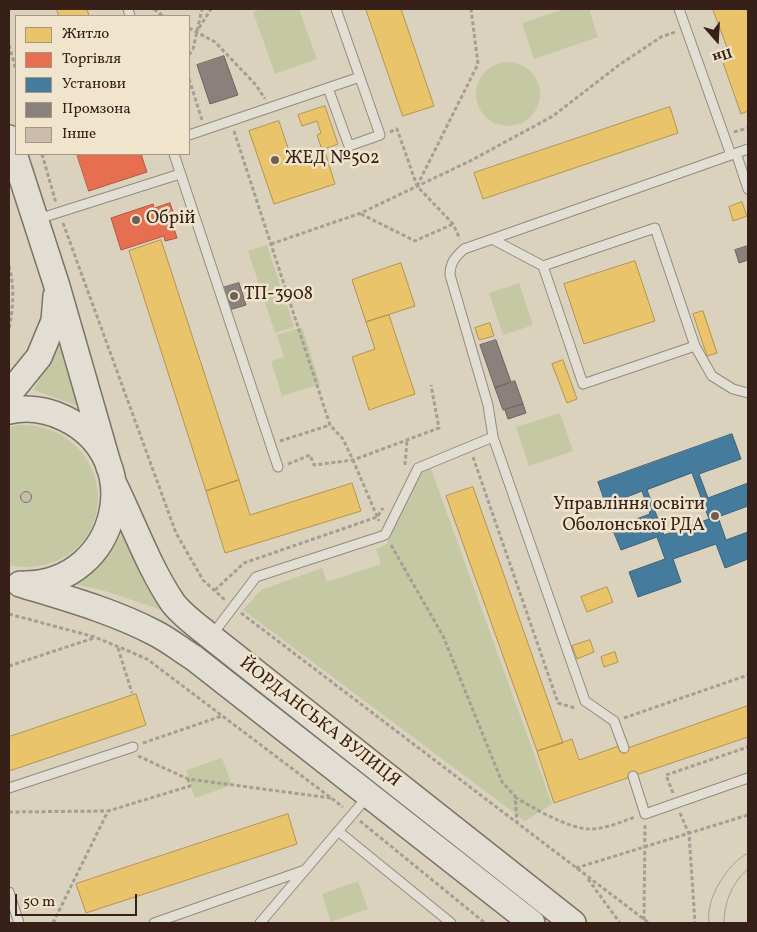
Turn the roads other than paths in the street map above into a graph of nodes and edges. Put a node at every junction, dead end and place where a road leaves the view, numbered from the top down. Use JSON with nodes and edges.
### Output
{"nodes":[{"id":1,"x":336,"y":9,"type":"edge"},
{"id":2,"x":679,"y":9,"type":"edge"},
{"id":3,"x":360,"y":77,"type":"junction"},
{"id":4,"x":328,"y":88,"type":"junction"},
{"id":5,"x":190,"y":135,"type":"edge"},
{"id":6,"x":9,"y":138,"type":"edge"},
{"id":7,"x":748,"y":149,"type":"edge"},
{"id":8,"x":734,"y":154,"type":"junction"},
{"id":9,"x":174,"y":155,"type":"edge"},
{"id":10,"x":180,"y":174,"type":"junction"},
{"id":11,"x":748,"y":189,"type":"edge"},
{"id":12,"x":36,"y":220,"type":"junction"},
{"id":13,"x":492,"y":240,"type":"junction"},
{"id":14,"x":543,"y":266,"type":"junction"},
{"id":15,"x":56,"y":283,"type":"junction"},
{"id":16,"x":695,"y":346,"type":"junction"},
{"id":17,"x":748,"y":393,"type":"edge"},
{"id":18,"x":9,"y":394,"type":"edge"},
{"id":19,"x":9,"y":411,"type":"edge"},
{"id":20,"x":494,"y":437,"type":"junction"},
{"id":21,"x":278,"y":467,"type":"road end"},
{"id":22,"x":111,"y":474,"type":"junction"},
{"id":23,"x":14,"y":583,"type":"edge"},
{"id":24,"x":211,"y":637,"type":"junction"},
{"id":25,"x":129,"y":748,"type":"road end"},
{"id":26,"x":624,"y":748,"type":"dead end"},
{"id":27,"x":633,"y":776,"type":"dead end"},
{"id":28,"x":748,"y":778,"type":"edge"},
{"id":29,"x":9,"y":788,"type":"edge"},
{"id":30,"x":368,"y":796,"type":"junction"},
{"id":31,"x":338,"y":831,"type":"junction"},
{"id":32,"x":305,"y":870,"type":"junction"},
{"id":33,"x":9,"y":892,"type":"edge"},
{"id":34,"x":20,"y":923,"type":"edge"},
{"id":35,"x":154,"y":923,"type":"edge"},
{"id":36,"x":260,"y":923,"type":"edge"},
{"id":37,"x":451,"y":923,"type":"edge"},
{"id":38,"x":532,"y":923,"type":"edge"},
{"id":39,"x":573,"y":923,"type":"edge"}],
"edges":[{"from":1,"to":3,"type":"lane"},
{"from":2,"to":8,"type":"lane"},
{"from":3,"to":4,"type":"lane"},
{"from":3,"to":4,"type":"lane"},
{"from":4,"to":5,"type":"lane"},
{"from":6,"to":12,"type":"main road","name":"ЙОРДАНСЬКА ВУЛИЦЯ"},
{"from":7,"to":8,"type":"lane"},
{"from":8,"to":11,"type":"lane"},
{"from":8,"to":13,"type":"lane"},
{"from":9,"to":10,"type":"lane"},
{"from":10,"to":12,"type":"lane"},
{"from":10,"to":21,"type":"lane"},
{"from":12,"to":15,"type":"main road","name":"ЙОРДАНСЬКА ВУЛИЦЯ"},
{"from":13,"to":14,"type":"lane"},
{"from":13,"to":20,"type":"lane"},
{"from":14,"to":16,"type":"lane"},
{"from":14,"to":16,"type":"lane"},
{"from":15,"to":18,"type":"main road","name":"ЙОРДАНСЬКА ВУЛИЦЯ"},
{"from":15,"to":22,"type":"main road","name":"ЙОРДАНСЬКА ВУЛИЦЯ"},
{"from":16,"to":17,"type":"lane"},
{"from":19,"to":22,"type":"main road"},
{"from":20,"to":24,"type":"lane"},
{"from":20,"to":26,"type":"lane"},
{"from":22,"to":23,"type":"main road"},
{"from":22,"to":24,"type":"main road","name":"ЙОРДАНСЬКА ВУЛИЦЯ"},
{"from":23,"to":30,"type":"main road","name":"ЙОРДАНСЬКА ВУЛИЦЯ"},
{"from":24,"to":39,"type":"main road","name":"ЙОРДАНСЬКА ВУЛИЦЯ"},
{"from":25,"to":29,"type":"lane"},
{"from":27,"to":28,"type":"lane"},
{"from":30,"to":31,"type":"lane"},
{"from":30,"to":38,"type":"main road","name":"ЙОРДАНСЬКА ВУЛИЦЯ"},
{"from":31,"to":32,"type":"lane"},
{"from":31,"to":37,"type":"lane"},
{"from":32,"to":35,"type":"lane"},
{"from":32,"to":36,"type":"lane"},
{"from":33,"to":34,"type":"lane"}]}
